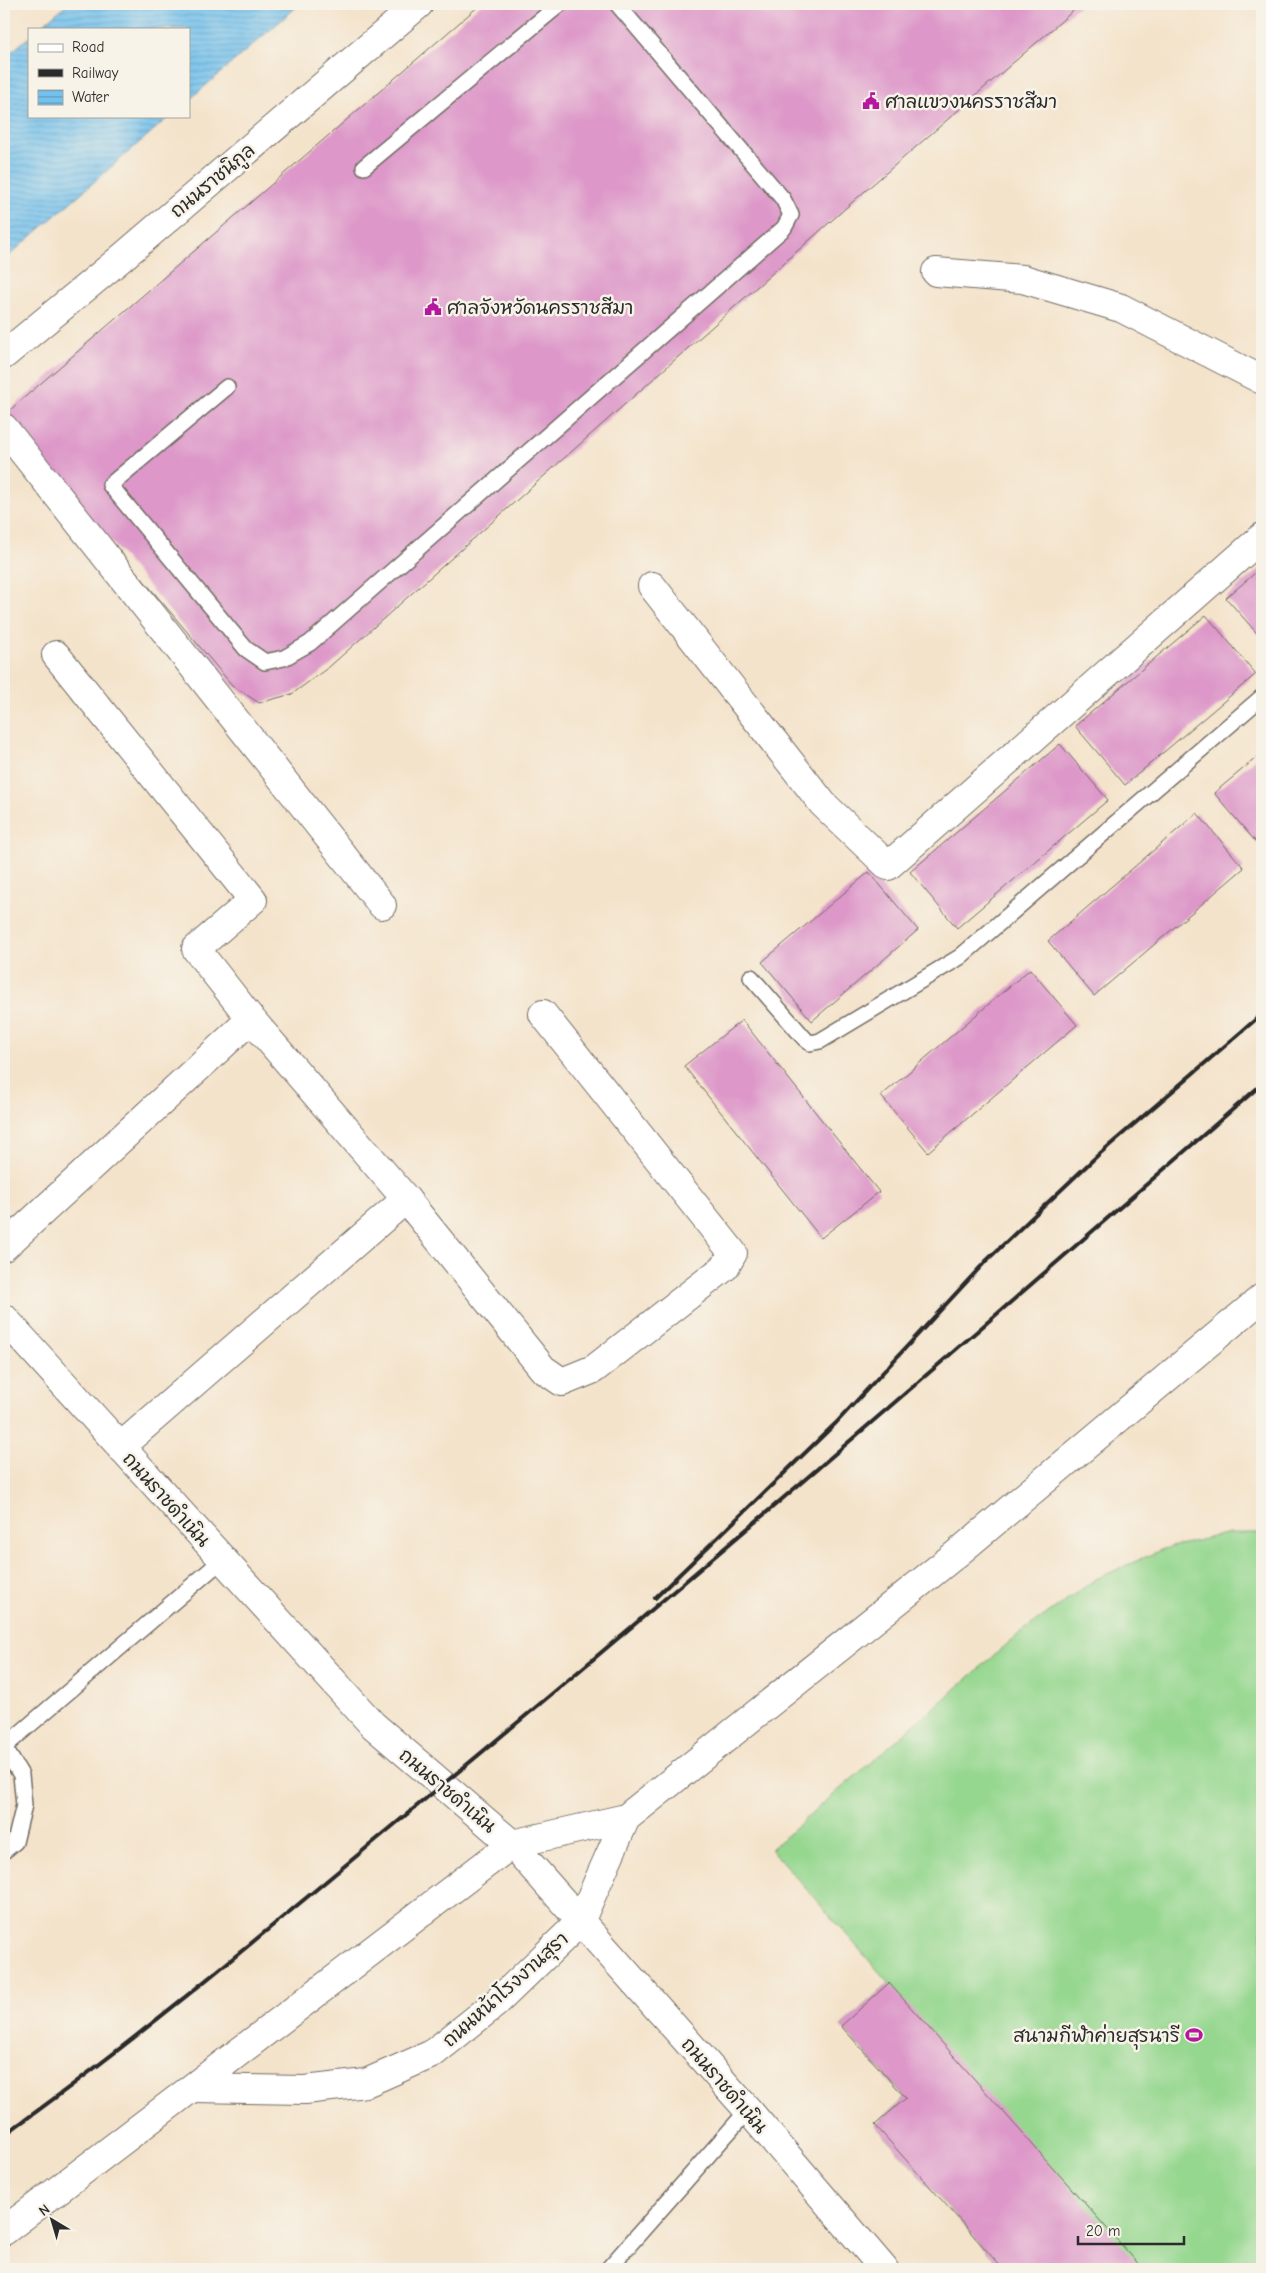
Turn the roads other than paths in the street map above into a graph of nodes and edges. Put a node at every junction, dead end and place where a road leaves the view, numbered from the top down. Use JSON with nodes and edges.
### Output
{"nodes":[{"id":1,"x":419,"y":4,"type":"edge"},
{"id":2,"x":560,"y":4,"type":"edge"},
{"id":3,"x":617,"y":4,"type":"edge"},
{"id":4,"x":364,"y":167,"type":"dead end"},
{"id":5,"x":936,"y":272,"type":"dead end"},
{"id":6,"x":4,"y":355,"type":"edge"},
{"id":7,"x":1262,"y":380,"type":"edge"},
{"id":8,"x":227,"y":387,"type":"dead end"},
{"id":9,"x":4,"y":428,"type":"edge"},
{"id":10,"x":1262,"y":537,"type":"edge"},
{"id":11,"x":652,"y":586,"type":"dead end"},
{"id":12,"x":56,"y":655,"type":"dead end"},
{"id":13,"x":1262,"y":697,"type":"edge"},
{"id":14,"x":382,"y":905,"type":"dead end"},
{"id":15,"x":751,"y":978,"type":"dead end"},
{"id":16,"x":543,"y":1014,"type":"dead end"},
{"id":17,"x":251,"y":1019,"type":"junction"},
{"id":18,"x":406,"y":1199,"type":"junction"},
{"id":19,"x":4,"y":1247,"type":"edge"},
{"id":20,"x":1262,"y":1298,"type":"edge"},
{"id":21,"x":4,"y":1318,"type":"edge"},
{"id":22,"x":120,"y":1447,"type":"junction"},
{"id":23,"x":222,"y":1560,"type":"junction"},
{"id":24,"x":4,"y":1747,"type":"edge"},
{"id":25,"x":626,"y":1818,"type":"junction"},
{"id":26,"x":512,"y":1844,"type":"junction"},
{"id":27,"x":4,"y":1851,"type":"edge"},
{"id":28,"x":580,"y":1922,"type":"junction"},
{"id":29,"x":194,"y":2088,"type":"junction"},
{"id":30,"x":748,"y":2110,"type":"junction"},
{"id":31,"x":4,"y":2231,"type":"edge"},
{"id":32,"x":608,"y":2269,"type":"edge"},
{"id":33,"x":884,"y":2269,"type":"edge"}],
"edges":[{"from":1,"to":6,"type":"street","name":"ถนนราชนิกูล"},
{"from":2,"to":4,"type":"lane"},
{"from":3,"to":8,"type":"lane"},
{"from":5,"to":7,"type":"street"},
{"from":9,"to":14,"type":"street"},
{"from":10,"to":11,"type":"street"},
{"from":12,"to":17,"type":"street"},
{"from":13,"to":15,"type":"lane"},
{"from":16,"to":18,"type":"street"},
{"from":17,"to":18,"type":"street"},
{"from":17,"to":19,"type":"street"},
{"from":18,"to":22,"type":"street"},
{"from":20,"to":25,"type":"street"},
{"from":21,"to":22,"type":"street","name":"ถนนราชดำเนิน"},
{"from":22,"to":23,"type":"street","name":"ถนนราชดำเนิน"},
{"from":23,"to":24,"type":"lane"},
{"from":23,"to":26,"type":"street","name":"ถนนราชดำเนิน"},
{"from":24,"to":27,"type":"lane"},
{"from":25,"to":26,"type":"street"},
{"from":25,"to":28,"type":"street"},
{"from":26,"to":28,"type":"street","name":"ถนนราชดำเนิน"},
{"from":26,"to":29,"type":"street"},
{"from":28,"to":29,"type":"street","name":"ถนนหน้าโรงงานสุรา"},
{"from":28,"to":30,"type":"street","name":"ถนนราชดำเนิน"},
{"from":29,"to":31,"type":"street"},
{"from":30,"to":32,"type":"lane"},
{"from":30,"to":33,"type":"street","name":"ถนนราชดำเนิน"}]}
